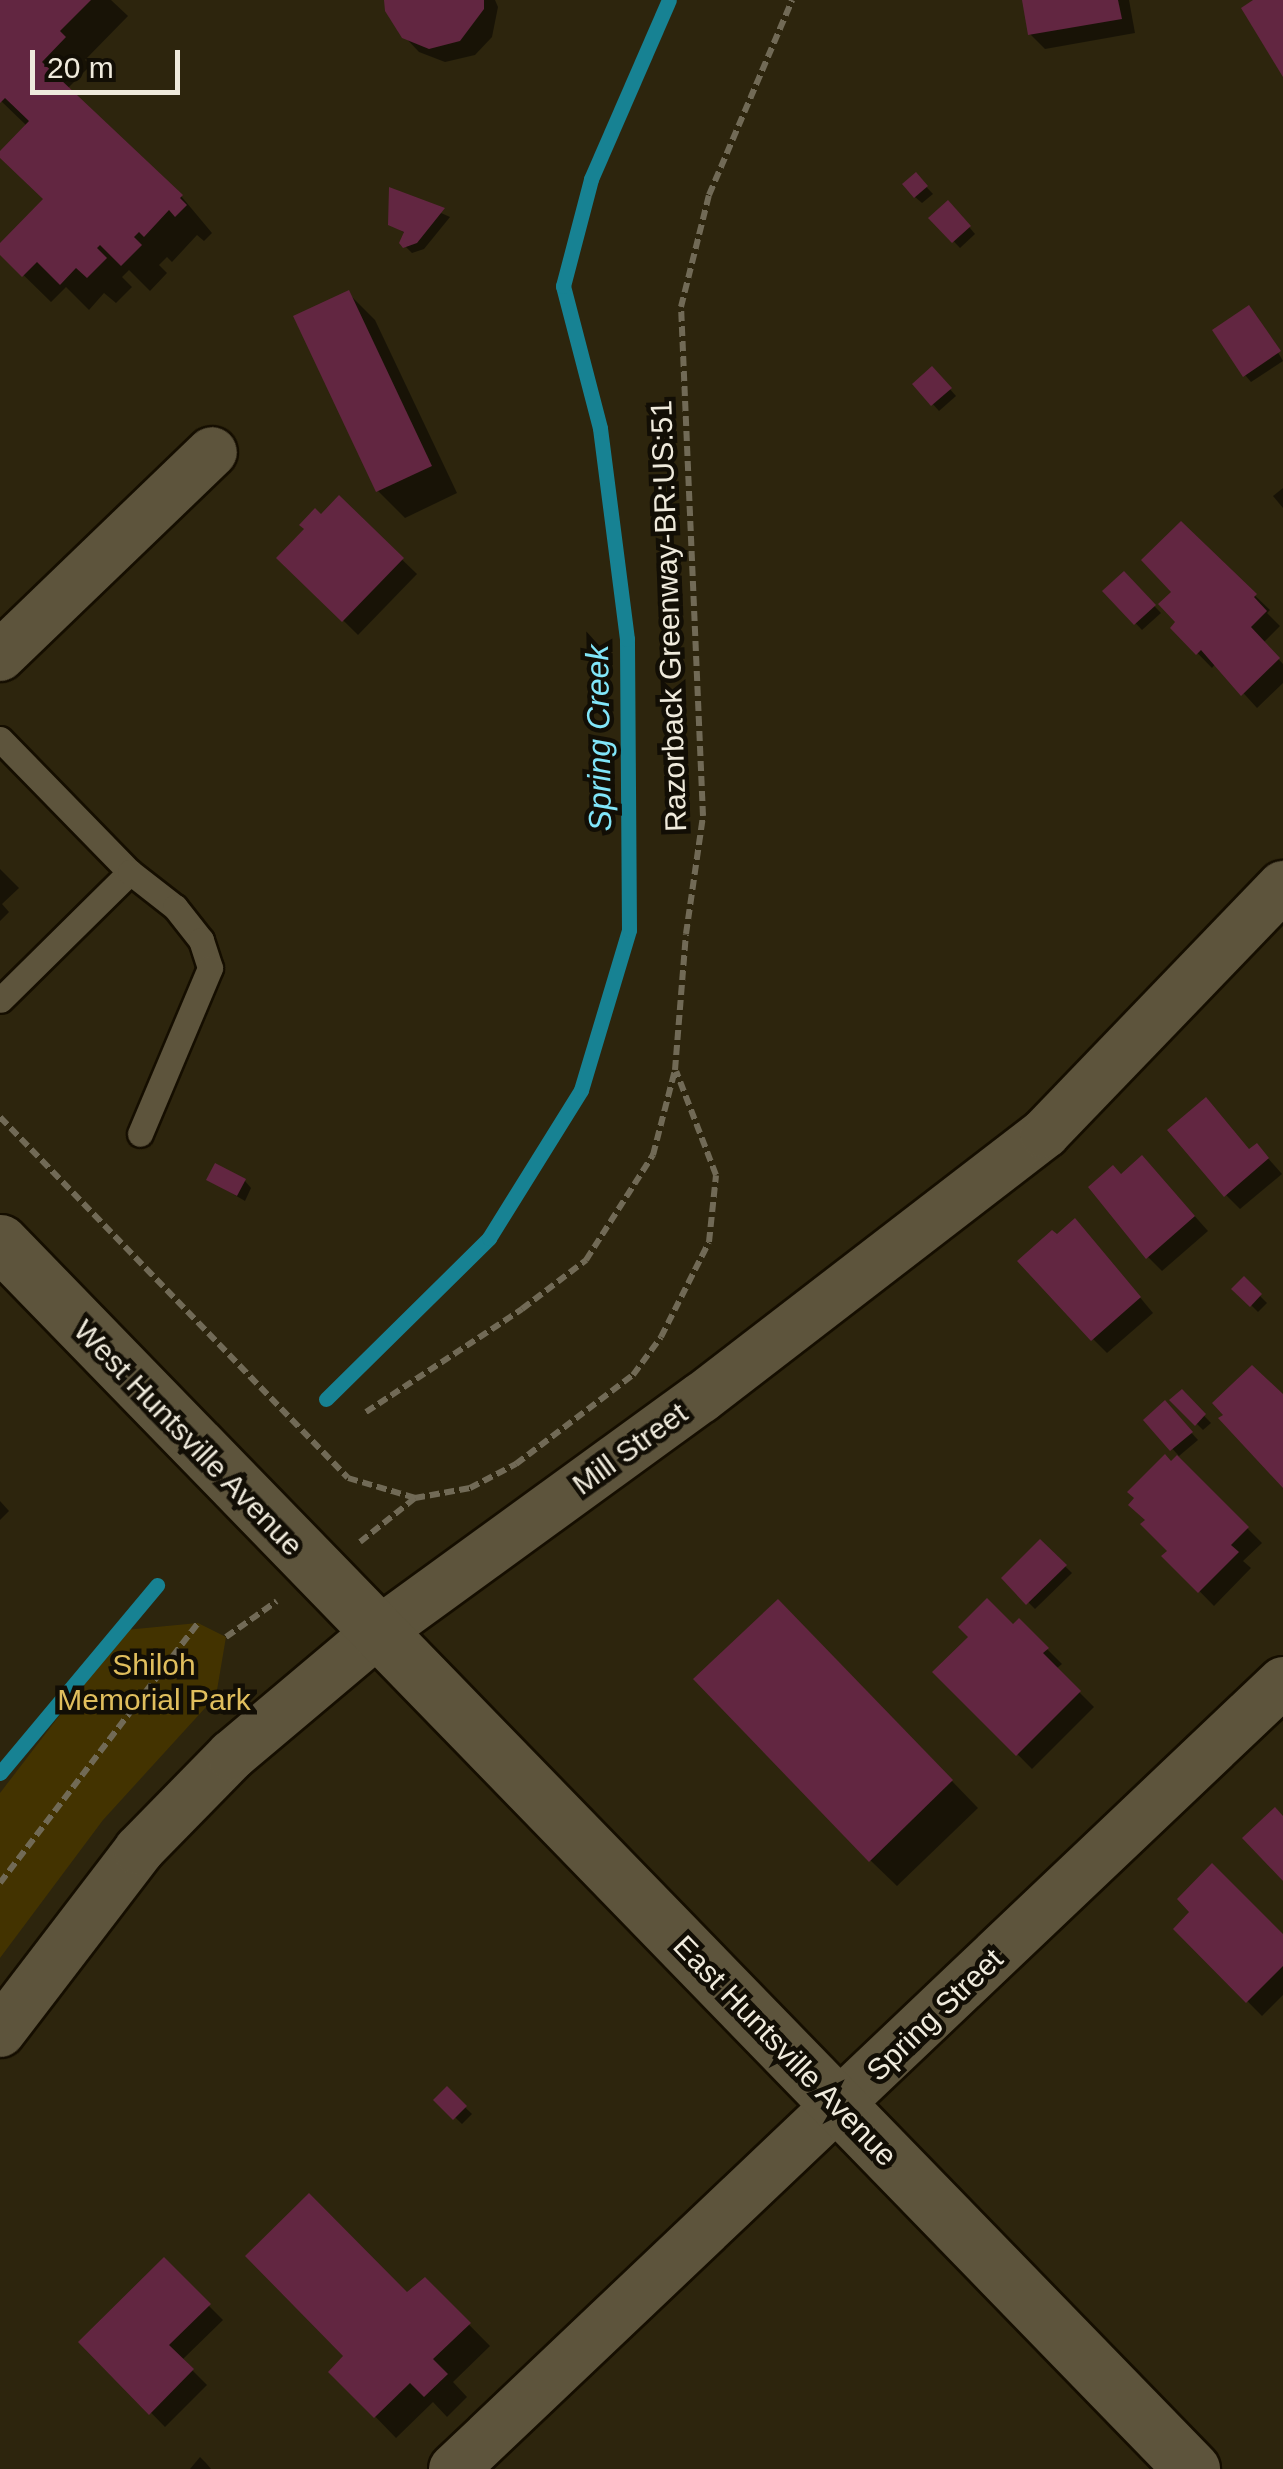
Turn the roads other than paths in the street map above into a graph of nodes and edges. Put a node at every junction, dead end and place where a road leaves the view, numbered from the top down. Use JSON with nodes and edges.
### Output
{"nodes":[{"id":1,"x":212,"y":452,"type":"dead end"},
{"id":2,"x":0,"y":656,"type":"edge"},
{"id":3,"x":0,"y":739,"type":"edge"},
{"id":4,"x":130,"y":872,"type":"junction"},
{"id":5,"x":1283,"y":886,"type":"edge"},
{"id":6,"x":0,"y":1000,"type":"edge"},
{"id":7,"x":140,"y":1134,"type":"dead end"},
{"id":8,"x":0,"y":1242,"type":"edge"},
{"id":9,"x":377,"y":1633,"type":"junction"},
{"id":10,"x":1283,"y":1682,"type":"edge"},
{"id":11,"x":0,"y":2032,"type":"edge"},
{"id":12,"x":839,"y":2106,"type":"junction"},
{"id":13,"x":454,"y":2469,"type":"edge"},
{"id":14,"x":1192,"y":2469,"type":"edge"}],
"edges":[{"from":1,"to":2,"type":"street"},
{"from":3,"to":4,"type":"lane"},
{"from":4,"to":6,"type":"lane"},
{"from":4,"to":7,"type":"lane"},
{"from":5,"to":9,"type":"street","name":"Mill Street"},
{"from":8,"to":9,"type":"main road","name":"West Huntsville Avenue"},
{"from":9,"to":11,"type":"street","name":"Mill Street"},
{"from":9,"to":12,"type":"main road","name":"East Huntsville Avenue"},
{"from":10,"to":12,"type":"street","name":"Spring Street"},
{"from":12,"to":13,"type":"street","name":"Spring Street"},
{"from":12,"to":14,"type":"main road","name":"East Huntsville Avenue"}]}
